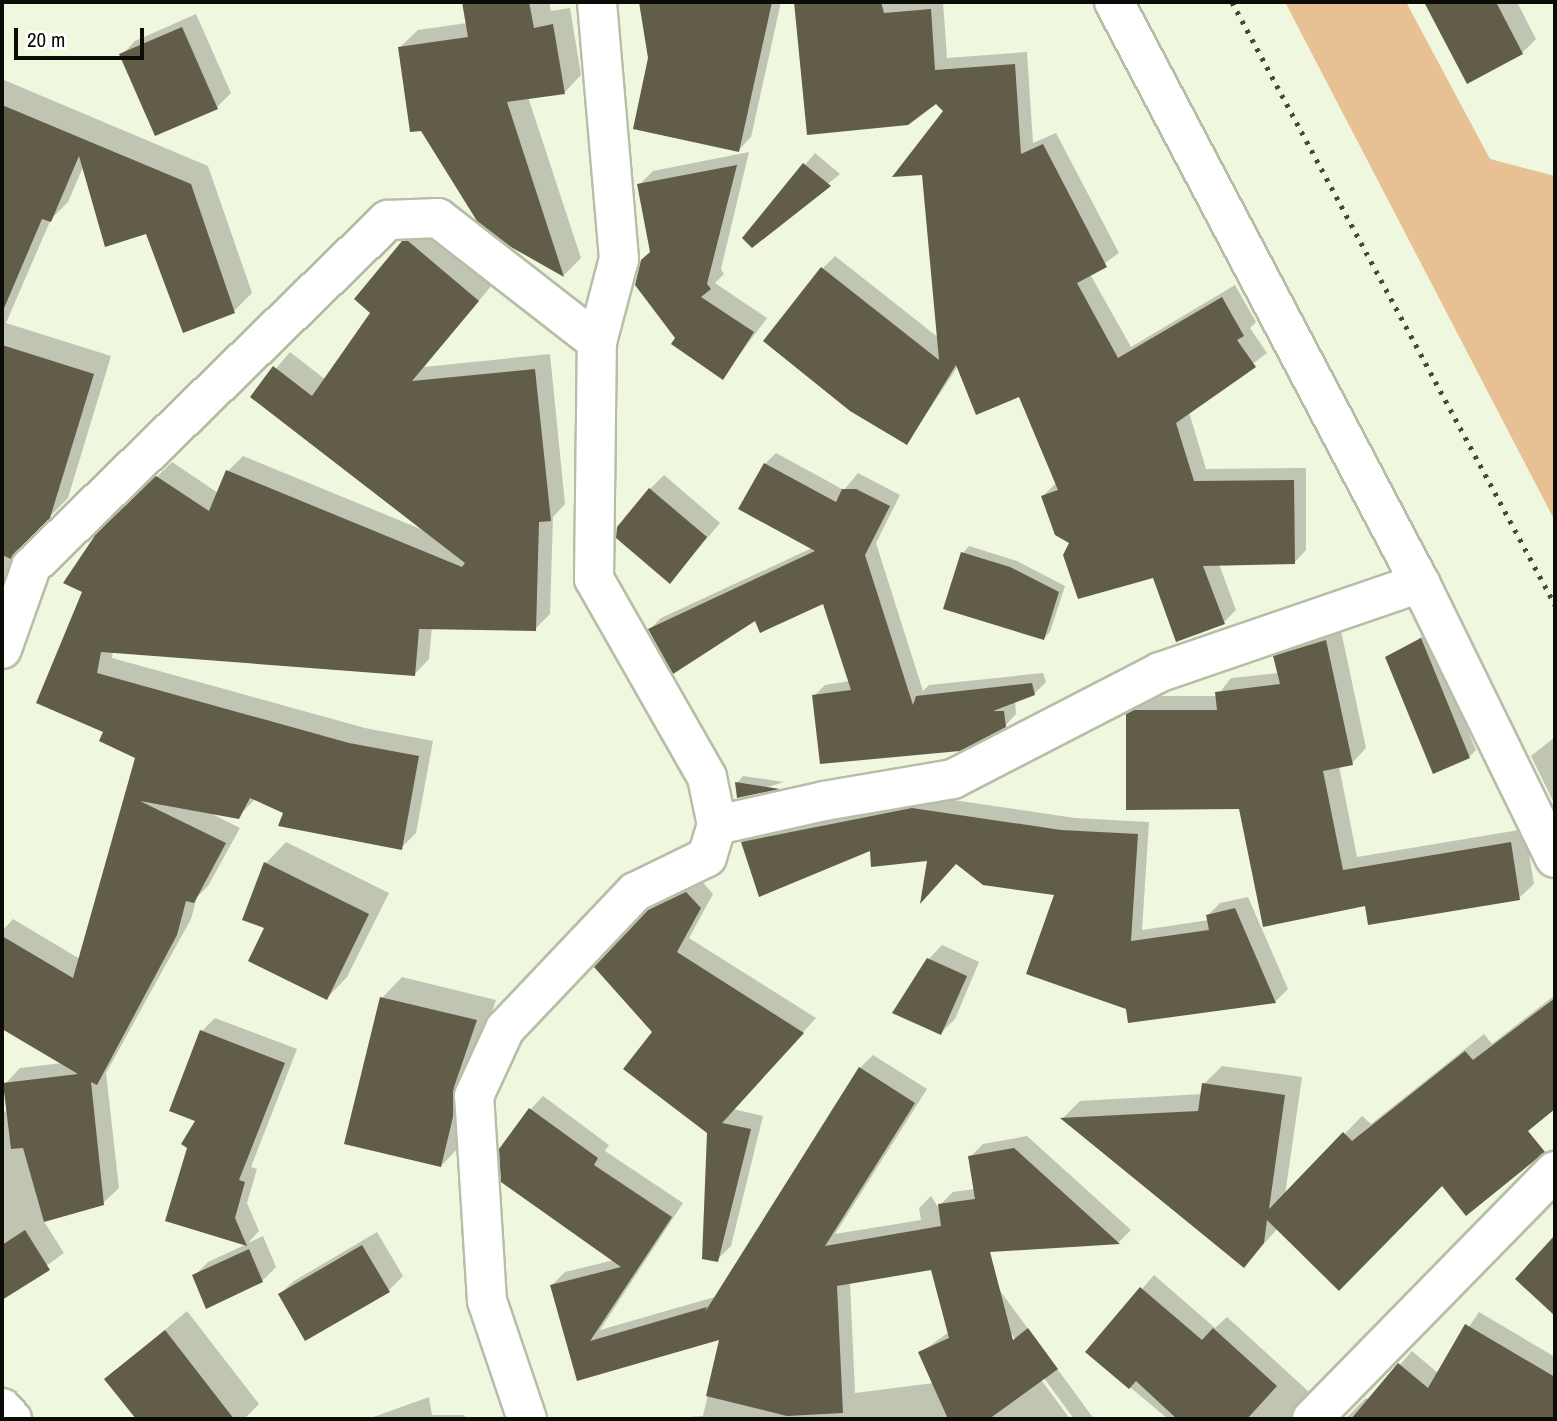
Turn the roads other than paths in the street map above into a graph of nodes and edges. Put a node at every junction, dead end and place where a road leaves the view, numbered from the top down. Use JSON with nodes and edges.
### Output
{"nodes":[{"id":1,"x":597,"y":2,"type":"edge"},
{"id":2,"x":1114,"y":2,"type":"edge"},
{"id":3,"x":597,"y":342,"type":"junction"},
{"id":4,"x":1420,"y":583,"type":"junction"},
{"id":5,"x":2,"y":649,"type":"edge"},
{"id":6,"x":717,"y":825,"type":"junction"},
{"id":7,"x":1555,"y":858,"type":"edge"},
{"id":8,"x":1555,"y":1171,"type":"edge"},
{"id":9,"x":2,"y":1408,"type":"edge"},
{"id":10,"x":12,"y":1419,"type":"edge"},
{"id":11,"x":527,"y":1419,"type":"edge"},
{"id":12,"x":1312,"y":1419,"type":"edge"}],
"edges":[{"from":1,"to":3,"type":"street"},
{"from":2,"to":4,"type":"street"},
{"from":3,"to":5,"type":"street"},
{"from":3,"to":6,"type":"street"},
{"from":4,"to":6,"type":"street"},
{"from":4,"to":7,"type":"street"},
{"from":6,"to":11,"type":"street"},
{"from":8,"to":12,"type":"street"},
{"from":9,"to":10,"type":"street"}]}
